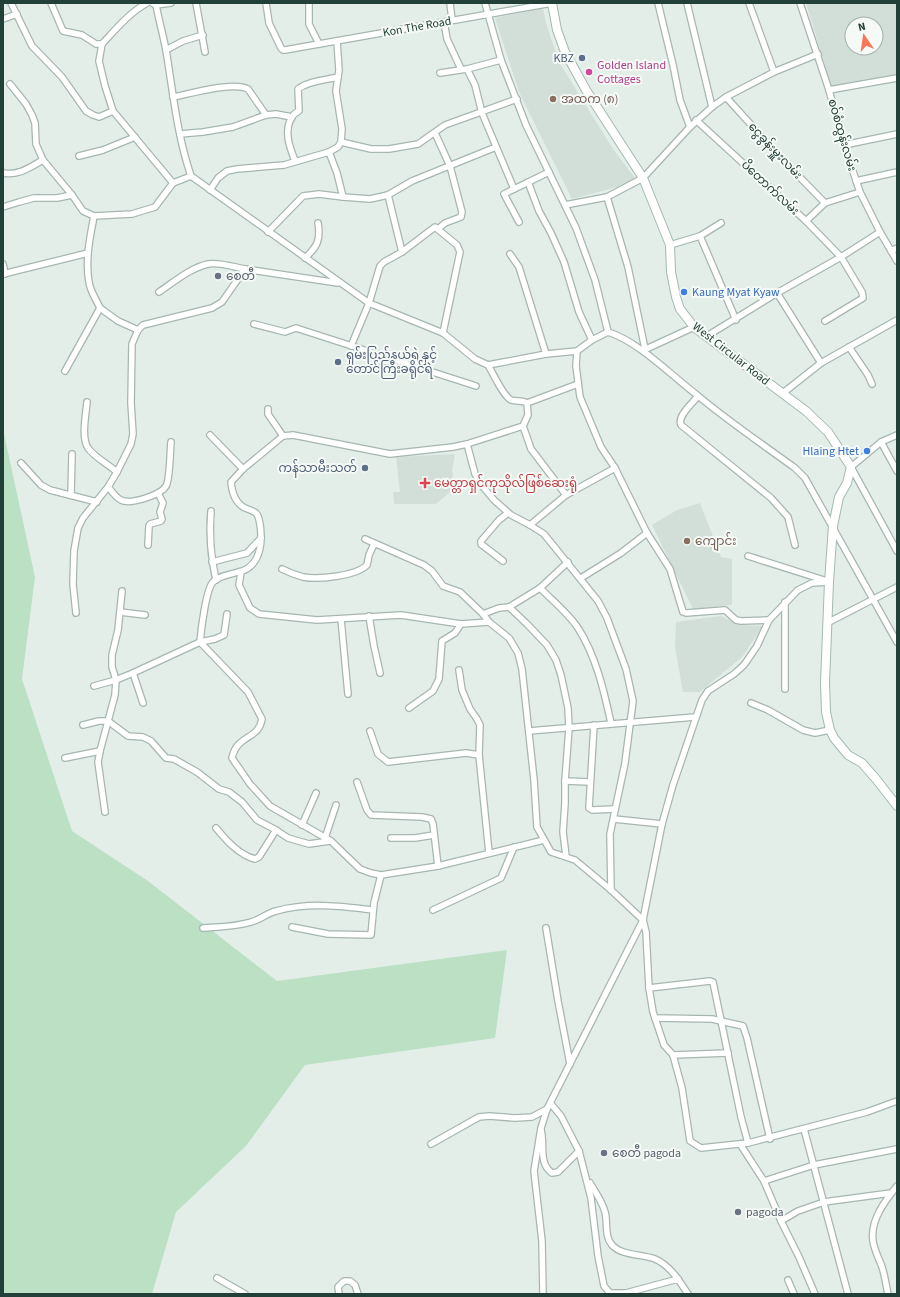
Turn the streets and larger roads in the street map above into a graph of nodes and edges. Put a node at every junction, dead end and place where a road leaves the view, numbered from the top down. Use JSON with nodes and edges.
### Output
{"nodes":[{"id":1,"x":20,"y":3,"type":"edge"},
{"id":2,"x":51,"y":3,"type":"edge"},
{"id":3,"x":147,"y":3,"type":"edge"},
{"id":4,"x":171,"y":3,"type":"edge"},
{"id":5,"x":196,"y":3,"type":"edge"},
{"id":6,"x":266,"y":3,"type":"edge"},
{"id":7,"x":309,"y":3,"type":"edge"},
{"id":8,"x":450,"y":3,"type":"edge"},
{"id":9,"x":485,"y":3,"type":"edge"},
{"id":10,"x":510,"y":3,"type":"edge"},
{"id":11,"x":552,"y":3,"type":"edge"},
{"id":12,"x":658,"y":3,"type":"edge"},
{"id":13,"x":687,"y":3,"type":"edge"},
{"id":14,"x":749,"y":3,"type":"edge"},
{"id":15,"x":800,"y":3,"type":"edge"},
{"id":16,"x":154,"y":4,"type":"edge"},
{"id":17,"x":12,"y":5,"type":"edge"},
{"id":18,"x":510,"y":10,"type":"junction"},
{"id":19,"x":17,"y":14,"type":"junction"},
{"id":20,"x":488,"y":14,"type":"junction"},
{"id":21,"x":3,"y":20,"type":"edge"},
{"id":22,"x":452,"y":20,"type":"junction"},
{"id":23,"x":444,"y":22,"type":"junction"},
{"id":24,"x":203,"y":35,"type":"junction"},
{"id":25,"x":337,"y":41,"type":"junction"},
{"id":26,"x":102,"y":44,"type":"junction"},
{"id":27,"x":319,"y":44,"type":"junction"},
{"id":28,"x":166,"y":50,"type":"junction"},
{"id":29,"x":206,"y":52,"type":"dead end"},
{"id":30,"x":818,"y":54,"type":"junction"},
{"id":31,"x":501,"y":60,"type":"junction"},
{"id":32,"x":461,"y":69,"type":"junction"},
{"id":33,"x":467,"y":69,"type":"junction"},
{"id":34,"x":774,"y":72,"type":"junction"},
{"id":35,"x":440,"y":73,"type":"dead end"},
{"id":36,"x":338,"y":77,"type":"junction"},
{"id":37,"x":897,"y":78,"type":"edge"},
{"id":38,"x":10,"y":84,"type":"dead end"},
{"id":39,"x":829,"y":90,"type":"junction"},
{"id":40,"x":173,"y":97,"type":"junction"},
{"id":41,"x":726,"y":97,"type":"junction"},
{"id":42,"x":517,"y":99,"type":"junction"},
{"id":43,"x":712,"y":107,"type":"junction"},
{"id":44,"x":114,"y":111,"type":"junction"},
{"id":45,"x":482,"y":113,"type":"junction"},
{"id":46,"x":266,"y":115,"type":"junction"},
{"id":47,"x":292,"y":117,"type":"junction"},
{"id":48,"x":696,"y":120,"type":"junction"},
{"id":49,"x":690,"y":127,"type":"junction"},
{"id":50,"x":435,"y":133,"type":"junction"},
{"id":51,"x":180,"y":134,"type":"junction"},
{"id":52,"x":897,"y":134,"type":"edge"},
{"id":53,"x":135,"y":136,"type":"junction"},
{"id":54,"x":341,"y":142,"type":"junction"},
{"id":55,"x":844,"y":145,"type":"junction"},
{"id":56,"x":496,"y":147,"type":"junction"},
{"id":57,"x":329,"y":152,"type":"junction"},
{"id":58,"x":79,"y":156,"type":"dead end"},
{"id":59,"x":43,"y":160,"type":"junction"},
{"id":60,"x":295,"y":161,"type":"junction"},
{"id":61,"x":450,"y":166,"type":"junction"},
{"id":62,"x":548,"y":172,"type":"junction"},
{"id":63,"x":897,"y":172,"type":"edge"},
{"id":64,"x":3,"y":173,"type":"edge"},
{"id":65,"x":190,"y":176,"type":"junction"},
{"id":66,"x":643,"y":178,"type":"junction"},
{"id":67,"x":856,"y":181,"type":"junction"},
{"id":68,"x":528,"y":182,"type":"junction"},
{"id":69,"x":173,"y":183,"type":"junction"},
{"id":70,"x":514,"y":189,"type":"junction"},
{"id":71,"x":210,"y":190,"type":"junction"},
{"id":72,"x":860,"y":192,"type":"junction"},
{"id":73,"x":72,"y":195,"type":"junction"},
{"id":74,"x":388,"y":195,"type":"junction"},
{"id":75,"x":343,"y":197,"type":"junction"},
{"id":76,"x":607,"y":197,"type":"junction"},
{"id":77,"x":825,"y":203,"type":"junction"},
{"id":78,"x":565,"y":205,"type":"junction"},
{"id":79,"x":3,"y":207,"type":"edge"},
{"id":80,"x":94,"y":216,"type":"junction"},
{"id":81,"x":806,"y":221,"type":"junction"},
{"id":82,"x":519,"y":222,"type":"dead end"},
{"id":83,"x":318,"y":223,"type":"dead end"},
{"id":84,"x":721,"y":223,"type":"dead end"},
{"id":85,"x":438,"y":229,"type":"junction"},
{"id":86,"x":268,"y":232,"type":"junction"},
{"id":87,"x":880,"y":232,"type":"junction"},
{"id":88,"x":700,"y":236,"type":"junction"},
{"id":89,"x":670,"y":245,"type":"junction"},
{"id":90,"x":894,"y":250,"type":"edge"},
{"id":91,"x":402,"y":252,"type":"junction"},
{"id":92,"x":88,"y":253,"type":"junction"},
{"id":93,"x":510,"y":254,"type":"dead end"},
{"id":94,"x":841,"y":257,"type":"junction"},
{"id":95,"x":305,"y":258,"type":"junction"},
{"id":96,"x":897,"y":261,"type":"edge"},
{"id":97,"x":3,"y":264,"type":"edge"},
{"id":98,"x":245,"y":269,"type":"junction"},
{"id":99,"x":4,"y":274,"type":"edge"},
{"id":100,"x":341,"y":284,"type":"junction"},
{"id":101,"x":159,"y":292,"type":"dead end"},
{"id":102,"x":777,"y":293,"type":"junction"},
{"id":103,"x":369,"y":303,"type":"junction"},
{"id":104,"x":100,"y":308,"type":"junction"},
{"id":105,"x":736,"y":320,"type":"junction"},
{"id":106,"x":897,"y":320,"type":"edge"},
{"id":107,"x":825,"y":321,"type":"dead end"},
{"id":108,"x":254,"y":324,"type":"dead end"},
{"id":109,"x":694,"y":327,"type":"junction"},
{"id":110,"x":138,"y":330,"type":"junction"},
{"id":111,"x":608,"y":332,"type":"junction"},
{"id":112,"x":443,"y":334,"type":"junction"},
{"id":113,"x":707,"y":336,"type":"junction"},
{"id":114,"x":592,"y":340,"type":"junction"},
{"id":115,"x":351,"y":346,"type":"junction"},
{"id":116,"x":849,"y":347,"type":"junction"},
{"id":117,"x":644,"y":350,"type":"junction"},
{"id":118,"x":577,"y":351,"type":"junction"},
{"id":119,"x":546,"y":354,"type":"junction"},
{"id":120,"x":821,"y":363,"type":"junction"},
{"id":121,"x":488,"y":365,"type":"junction"},
{"id":122,"x":65,"y":371,"type":"dead end"},
{"id":123,"x":578,"y":384,"type":"junction"},
{"id":124,"x":872,"y":384,"type":"dead end"},
{"id":125,"x":476,"y":386,"type":"dead end"},
{"id":126,"x":783,"y":393,"type":"junction"},
{"id":127,"x":698,"y":396,"type":"junction"},
{"id":128,"x":87,"y":402,"type":"dead end"},
{"id":129,"x":527,"y":403,"type":"junction"},
{"id":130,"x":268,"y":409,"type":"dead end"},
{"id":131,"x":523,"y":426,"type":"junction"},
{"id":132,"x":210,"y":435,"type":"dead end"},
{"id":133,"x":897,"y":435,"type":"edge"},
{"id":134,"x":283,"y":436,"type":"junction"},
{"id":135,"x":171,"y":442,"type":"dead end"},
{"id":136,"x":880,"y":442,"type":"junction"},
{"id":137,"x":467,"y":444,"type":"junction"},
{"id":138,"x":72,"y":454,"type":"dead end"},
{"id":139,"x":21,"y":463,"type":"dead end"},
{"id":140,"x":851,"y":467,"type":"junction"},
{"id":141,"x":615,"y":468,"type":"junction"},
{"id":142,"x":243,"y":469,"type":"junction"},
{"id":143,"x":897,"y":471,"type":"edge"},
{"id":144,"x":117,"y":472,"type":"junction"},
{"id":145,"x":108,"y":487,"type":"junction"},
{"id":146,"x":158,"y":494,"type":"junction"},
{"id":147,"x":71,"y":495,"type":"junction"},
{"id":148,"x":566,"y":495,"type":"junction"},
{"id":149,"x":97,"y":502,"type":"junction"},
{"id":150,"x":211,"y":511,"type":"dead end"},
{"id":151,"x":508,"y":513,"type":"junction"},
{"id":152,"x":530,"y":525,"type":"junction"},
{"id":153,"x":833,"y":526,"type":"junction"},
{"id":154,"x":647,"y":533,"type":"junction"},
{"id":155,"x":261,"y":537,"type":"junction"},
{"id":156,"x":365,"y":539,"type":"dead end"},
{"id":157,"x":374,"y":544,"type":"junction"},
{"id":158,"x":148,"y":545,"type":"dead end"},
{"id":159,"x":795,"y":545,"type":"dead end"},
{"id":160,"x":897,"y":551,"type":"edge"},
{"id":161,"x":748,"y":556,"type":"dead end"},
{"id":162,"x":503,"y":561,"type":"dead end"},
{"id":163,"x":212,"y":562,"type":"junction"},
{"id":164,"x":568,"y":562,"type":"junction"},
{"id":165,"x":282,"y":569,"type":"dead end"},
{"id":166,"x":241,"y":572,"type":"junction"},
{"id":167,"x":581,"y":578,"type":"junction"},
{"id":168,"x":216,"y":580,"type":"junction"},
{"id":169,"x":829,"y":582,"type":"junction"},
{"id":170,"x":897,"y":587,"type":"edge"},
{"id":171,"x":540,"y":588,"type":"junction"},
{"id":172,"x":122,"y":591,"type":"dead end"},
{"id":173,"x":873,"y":600,"type":"junction"},
{"id":174,"x":785,"y":602,"type":"junction"},
{"id":175,"x":509,"y":607,"type":"junction"},
{"id":176,"x":120,"y":612,"type":"junction"},
{"id":177,"x":76,"y":613,"type":"dead end"},
{"id":178,"x":145,"y":614,"type":"dead end"},
{"id":179,"x":227,"y":614,"type":"dead end"},
{"id":180,"x":484,"y":614,"type":"junction"},
{"id":181,"x":369,"y":616,"type":"junction"},
{"id":182,"x":341,"y":618,"type":"junction"},
{"id":183,"x":769,"y":620,"type":"junction"},
{"id":184,"x":489,"y":622,"type":"junction"},
{"id":185,"x":827,"y":623,"type":"junction"},
{"id":186,"x":461,"y":624,"type":"junction"},
{"id":187,"x":200,"y":642,"type":"junction"},
{"id":188,"x":897,"y":642,"type":"edge"},
{"id":189,"x":459,"y":670,"type":"dead end"},
{"id":190,"x":380,"y":673,"type":"dead end"},
{"id":191,"x":133,"y":674,"type":"junction"},
{"id":192,"x":116,"y":680,"type":"junction"},
{"id":193,"x":94,"y":686,"type":"dead end"},
{"id":194,"x":785,"y":689,"type":"dead end"},
{"id":195,"x":348,"y":694,"type":"dead end"},
{"id":196,"x":143,"y":703,"type":"dead end"},
{"id":197,"x":751,"y":703,"type":"dead end"},
{"id":198,"x":409,"y":708,"type":"dead end"},
{"id":199,"x":695,"y":717,"type":"junction"},
{"id":200,"x":108,"y":722,"type":"junction"},
{"id":201,"x":611,"y":723,"type":"junction"},
{"id":202,"x":630,"y":723,"type":"junction"},
{"id":203,"x":83,"y":724,"type":"dead end"},
{"id":204,"x":594,"y":725,"type":"junction"},
{"id":205,"x":569,"y":728,"type":"junction"},
{"id":206,"x":830,"y":730,"type":"junction"},
{"id":207,"x":370,"y":731,"type":"dead end"},
{"id":208,"x":529,"y":731,"type":"junction"},
{"id":209,"x":100,"y":751,"type":"junction"},
{"id":210,"x":479,"y":755,"type":"junction"},
{"id":211,"x":65,"y":758,"type":"dead end"},
{"id":212,"x":565,"y":781,"type":"junction"},
{"id":213,"x":357,"y":782,"type":"dead end"},
{"id":214,"x":590,"y":782,"type":"junction"},
{"id":215,"x":316,"y":793,"type":"dead end"},
{"id":216,"x":336,"y":805,"type":"dead end"},
{"id":217,"x":897,"y":806,"type":"edge"},
{"id":218,"x":616,"y":809,"type":"junction"},
{"id":219,"x":105,"y":812,"type":"dead end"},
{"id":220,"x":614,"y":819,"type":"junction"},
{"id":221,"x":662,"y":824,"type":"junction"},
{"id":222,"x":302,"y":825,"type":"junction"},
{"id":223,"x":216,"y":828,"type":"dead end"},
{"id":224,"x":276,"y":830,"type":"junction"},
{"id":225,"x":434,"y":835,"type":"junction"},
{"id":226,"x":325,"y":838,"type":"junction"},
{"id":227,"x":391,"y":838,"type":"dead end"},
{"id":228,"x":544,"y":840,"type":"junction"},
{"id":229,"x":331,"y":841,"type":"junction"},
{"id":230,"x":514,"y":848,"type":"junction"},
{"id":231,"x":489,"y":853,"type":"junction"},
{"id":232,"x":566,"y":856,"type":"junction"},
{"id":233,"x":438,"y":866,"type":"junction"},
{"id":234,"x":381,"y":875,"type":"junction"},
{"id":235,"x":611,"y":890,"type":"junction"},
{"id":236,"x":373,"y":910,"type":"junction"},
{"id":237,"x":433,"y":910,"type":"dead end"},
{"id":238,"x":644,"y":920,"type":"junction"},
{"id":239,"x":292,"y":927,"type":"dead end"},
{"id":240,"x":203,"y":928,"type":"dead end"},
{"id":241,"x":546,"y":928,"type":"dead end"},
{"id":242,"x":650,"y":988,"type":"junction"},
{"id":243,"x":655,"y":1018,"type":"junction"},
{"id":244,"x":721,"y":1021,"type":"junction"},
{"id":245,"x":728,"y":1053,"type":"junction"},
{"id":246,"x":673,"y":1055,"type":"junction"},
{"id":247,"x":570,"y":1065,"type":"junction"},
{"id":248,"x":897,"y":1101,"type":"edge"},
{"id":249,"x":549,"y":1107,"type":"junction"},
{"id":250,"x":541,"y":1128,"type":"junction"},
{"id":251,"x":804,"y":1129,"type":"junction"},
{"id":252,"x":770,"y":1139,"type":"junction"},
{"id":253,"x":748,"y":1143,"type":"junction"},
{"id":254,"x":431,"y":1144,"type":"dead end"},
{"id":255,"x":740,"y":1144,"type":"junction"},
{"id":256,"x":897,"y":1149,"type":"edge"},
{"id":257,"x":579,"y":1151,"type":"junction"},
{"id":258,"x":814,"y":1165,"type":"junction"},
{"id":259,"x":587,"y":1179,"type":"junction"},
{"id":260,"x":764,"y":1181,"type":"junction"},
{"id":261,"x":897,"y":1186,"type":"edge"},
{"id":262,"x":891,"y":1193,"type":"junction"},
{"id":263,"x":824,"y":1202,"type":"junction"},
{"id":264,"x":781,"y":1221,"type":"junction"},
{"id":265,"x":217,"y":1278,"type":"dead end"},
{"id":266,"x":678,"y":1279,"type":"junction"},
{"id":267,"x":788,"y":1280,"type":"dead end"},
{"id":268,"x":245,"y":1294,"type":"edge"},
{"id":269,"x":339,"y":1294,"type":"edge"},
{"id":270,"x":358,"y":1294,"type":"edge"},
{"id":271,"x":543,"y":1294,"type":"edge"},
{"id":272,"x":688,"y":1294,"type":"edge"},
{"id":273,"x":794,"y":1294,"type":"edge"},
{"id":274,"x":815,"y":1294,"type":"edge"},
{"id":275,"x":848,"y":1294,"type":"edge"},
{"id":276,"x":888,"y":1294,"type":"edge"}],
"edges":[{"from":1,"to":17,"type":"street"},
{"from":2,"to":26,"type":"street"},
{"from":3,"to":26,"type":"street"},
{"from":4,"to":16,"type":"street"},
{"from":5,"to":24,"type":"street"},
{"from":6,"to":27,"type":"street","name":"Kon The Road"},
{"from":7,"to":27,"type":"street"},
{"from":8,"to":22,"type":"street"},
{"from":9,"to":20,"type":"street"},
{"from":10,"to":18,"type":"street"},
{"from":11,"to":18,"type":"street","name":"Kon The Road"},
{"from":11,"to":66,"type":"street","name":"West Circular Road"},
{"from":12,"to":49,"type":"street"},
{"from":13,"to":43,"type":"street"},
{"from":14,"to":34,"type":"street"},
{"from":15,"to":30,"type":"street","name":"စဝ်စံထွန်းလမ်း"},
{"from":16,"to":28,"type":"street"},
{"from":17,"to":19,"type":"street"},
{"from":18,"to":20,"type":"street","name":"Kon The Road"},
{"from":19,"to":21,"type":"street"},
{"from":19,"to":44,"type":"street"},
{"from":20,"to":22,"type":"street","name":"Kon The Road"},
{"from":20,"to":31,"type":"street"},
{"from":22,"to":23,"type":"street","name":"Kon The Road"},
{"from":23,"to":25,"type":"street","name":"Kon The Road"},
{"from":23,"to":32,"type":"street"},
{"from":24,"to":28,"type":"street"},
{"from":24,"to":29,"type":"street"},
{"from":25,"to":27,"type":"street","name":"Kon The Road"},
{"from":25,"to":36,"type":"street"},
{"from":26,"to":44,"type":"street"},
{"from":28,"to":40,"type":"street"},
{"from":30,"to":34,"type":"street"},
{"from":30,"to":39,"type":"street","name":"စဝ်စံထွန်းလမ်း"},
{"from":31,"to":33,"type":"street"},
{"from":31,"to":42,"type":"street"},
{"from":32,"to":33,"type":"street"},
{"from":32,"to":35,"type":"street"},
{"from":33,"to":45,"type":"street"},
{"from":34,"to":41,"type":"street"},
{"from":36,"to":47,"type":"street"},
{"from":36,"to":54,"type":"street"},
{"from":37,"to":39,"type":"street"},
{"from":38,"to":59,"type":"street"},
{"from":39,"to":55,"type":"street","name":"စဝ်စံထွန်းလမ်း"},
{"from":40,"to":46,"type":"street"},
{"from":40,"to":51,"type":"street"},
{"from":41,"to":43,"type":"street"},
{"from":41,"to":77,"type":"street","name":"ငွေခွန်းမှူးလမ်း"},
{"from":42,"to":45,"type":"street"},
{"from":42,"to":62,"type":"street"},
{"from":43,"to":48,"type":"street"},
{"from":44,"to":53,"type":"street"},
{"from":45,"to":50,"type":"street"},
{"from":45,"to":56,"type":"street"},
{"from":46,"to":47,"type":"street"},
{"from":46,"to":51,"type":"street"},
{"from":47,"to":60,"type":"street"},
{"from":48,"to":49,"type":"street"},
{"from":48,"to":81,"type":"street","name":"ပိတောက်လမ်း"},
{"from":49,"to":66,"type":"street"},
{"from":50,"to":54,"type":"street"},
{"from":50,"to":61,"type":"street"},
{"from":51,"to":65,"type":"street"},
{"from":52,"to":55,"type":"street"},
{"from":53,"to":58,"type":"street"},
{"from":53,"to":69,"type":"street"},
{"from":54,"to":57,"type":"street"},
{"from":55,"to":67,"type":"street","name":"စဝ်စံထွန်းလမ်း"},
{"from":56,"to":61,"type":"street"},
{"from":56,"to":70,"type":"street"},
{"from":57,"to":60,"type":"street"},
{"from":57,"to":75,"type":"street"},
{"from":59,"to":64,"type":"street"},
{"from":59,"to":73,"type":"street"},
{"from":60,"to":71,"type":"street"},
{"from":61,"to":74,"type":"street"},
{"from":61,"to":85,"type":"street"},
{"from":62,"to":68,"type":"street"},
{"from":62,"to":78,"type":"street"},
{"from":63,"to":67,"type":"street"},
{"from":65,"to":69,"type":"street"},
{"from":65,"to":71,"type":"street"},
{"from":66,"to":76,"type":"street"},
{"from":66,"to":89,"type":"street","name":"West Circular Road"},
{"from":67,"to":72,"type":"street","name":"စဝ်စံထွန်းလမ်း"},
{"from":68,"to":70,"type":"street"},
{"from":68,"to":114,"type":"street"},
{"from":69,"to":80,"type":"street"},
{"from":70,"to":82,"type":"street"},
{"from":71,"to":86,"type":"street"},
{"from":72,"to":77,"type":"street"},
{"from":72,"to":87,"type":"street","name":"စဝ်စံထွန်းလမ်း"},
{"from":73,"to":79,"type":"street"},
{"from":73,"to":80,"type":"street"},
{"from":74,"to":75,"type":"street"},
{"from":74,"to":91,"type":"street"},
{"from":75,"to":86,"type":"street"},
{"from":76,"to":78,"type":"street"},
{"from":76,"to":117,"type":"street"},
{"from":77,"to":81,"type":"street"},
{"from":78,"to":111,"type":"street"},
{"from":80,"to":92,"type":"street"},
{"from":81,"to":94,"type":"street","name":"ပိတောက်လမ်း"},
{"from":83,"to":95,"type":"street"},
{"from":84,"to":88,"type":"street"},
{"from":85,"to":91,"type":"street"},
{"from":85,"to":112,"type":"street"},
{"from":86,"to":95,"type":"street"},
{"from":87,"to":90,"type":"street","name":"စဝ်စံထွန်းလမ်း"},
{"from":87,"to":94,"type":"street"},
{"from":88,"to":89,"type":"street"},
{"from":88,"to":105,"type":"street"},
{"from":89,"to":109,"type":"street","name":"West Circular Road"},
{"from":90,"to":96,"type":"street","name":"စဝ်စံထွန်းလမ်း"},
{"from":91,"to":103,"type":"street"},
{"from":92,"to":99,"type":"street"},
{"from":92,"to":104,"type":"street"},
{"from":93,"to":119,"type":"street"},
{"from":94,"to":102,"type":"street"},
{"from":94,"to":107,"type":"street","name":"ပိတောက်လမ်း"},
{"from":95,"to":100,"type":"street"},
{"from":97,"to":99,"type":"street"},
{"from":98,"to":100,"type":"street"},
{"from":98,"to":101,"type":"street"},
{"from":98,"to":110,"type":"street"},
{"from":100,"to":103,"type":"street"},
{"from":102,"to":105,"type":"street"},
{"from":102,"to":120,"type":"street"},
{"from":103,"to":112,"type":"street"},
{"from":103,"to":115,"type":"street"},
{"from":104,"to":110,"type":"street"},
{"from":104,"to":122,"type":"street"},
{"from":105,"to":113,"type":"street"},
{"from":106,"to":116,"type":"street"},
{"from":108,"to":115,"type":"street"},
{"from":109,"to":113,"type":"street","name":"West Circular Road"},
{"from":109,"to":117,"type":"street"},
{"from":110,"to":144,"type":"street"},
{"from":111,"to":114,"type":"street"},
{"from":111,"to":117,"type":"street"},
{"from":112,"to":121,"type":"street"},
{"from":113,"to":126,"type":"street","name":"West Circular Road"},
{"from":114,"to":118,"type":"street"},
{"from":115,"to":125,"type":"street"},
{"from":116,"to":120,"type":"street"},
{"from":116,"to":124,"type":"street"},
{"from":117,"to":127,"type":"street"},
{"from":118,"to":119,"type":"street"},
{"from":118,"to":123,"type":"street"},
{"from":119,"to":121,"type":"street"},
{"from":120,"to":126,"type":"street"},
{"from":121,"to":129,"type":"street"},
{"from":123,"to":129,"type":"street"},
{"from":123,"to":141,"type":"street"},
{"from":126,"to":140,"type":"street","name":"West Circular Road"},
{"from":127,"to":153,"type":"street"},
{"from":127,"to":159,"type":"street"},
{"from":128,"to":144,"type":"street"},
{"from":129,"to":131,"type":"street"},
{"from":130,"to":134,"type":"street"},
{"from":131,"to":137,"type":"street"},
{"from":131,"to":148,"type":"street"},
{"from":132,"to":142,"type":"street"},
{"from":133,"to":136,"type":"street"},
{"from":134,"to":137,"type":"street"},
{"from":134,"to":142,"type":"street"},
{"from":135,"to":146,"type":"street"},
{"from":136,"to":140,"type":"street"},
{"from":136,"to":143,"type":"street"},
{"from":137,"to":151,"type":"street"},
{"from":138,"to":147,"type":"street"},
{"from":139,"to":147,"type":"street"},
{"from":140,"to":153,"type":"street"},
{"from":140,"to":160,"type":"street"},
{"from":141,"to":148,"type":"street"},
{"from":141,"to":154,"type":"street"},
{"from":142,"to":155,"type":"street"},
{"from":144,"to":145,"type":"street"},
{"from":145,"to":146,"type":"street"},
{"from":145,"to":149,"type":"street"},
{"from":146,"to":158,"type":"street"},
{"from":147,"to":149,"type":"street"},
{"from":148,"to":152,"type":"street"},
{"from":149,"to":177,"type":"street"},
{"from":150,"to":163,"type":"street"},
{"from":151,"to":152,"type":"street"},
{"from":151,"to":162,"type":"street"},
{"from":152,"to":164,"type":"street"},
{"from":153,"to":169,"type":"street"},
{"from":153,"to":173,"type":"street"},
{"from":154,"to":167,"type":"street"},
{"from":154,"to":183,"type":"street"},
{"from":155,"to":163,"type":"street"},
{"from":155,"to":166,"type":"street"},
{"from":156,"to":157,"type":"street"},
{"from":157,"to":165,"type":"street"},
{"from":157,"to":180,"type":"street"},
{"from":161,"to":169,"type":"street"},
{"from":163,"to":168,"type":"street"},
{"from":164,"to":167,"type":"street"},
{"from":164,"to":171,"type":"street"},
{"from":166,"to":168,"type":"street"},
{"from":166,"to":182,"type":"street"},
{"from":167,"to":202,"type":"street"},
{"from":168,"to":187,"type":"street"},
{"from":169,"to":174,"type":"street"},
{"from":169,"to":185,"type":"street"},
{"from":170,"to":173,"type":"street"},
{"from":171,"to":175,"type":"street"},
{"from":171,"to":201,"type":"street"},
{"from":172,"to":176,"type":"street"},
{"from":173,"to":185,"type":"street"},
{"from":173,"to":188,"type":"street"},
{"from":174,"to":183,"type":"street"},
{"from":174,"to":194,"type":"street"},
{"from":175,"to":180,"type":"street"},
{"from":175,"to":205,"type":"street"},
{"from":176,"to":178,"type":"street"},
{"from":176,"to":192,"type":"street"},
{"from":179,"to":187,"type":"street"},
{"from":180,"to":184,"type":"street"},
{"from":181,"to":182,"type":"street"},
{"from":181,"to":186,"type":"street"},
{"from":181,"to":190,"type":"street"},
{"from":182,"to":195,"type":"street"},
{"from":183,"to":199,"type":"street"},
{"from":184,"to":186,"type":"street"},
{"from":184,"to":208,"type":"street"},
{"from":185,"to":206,"type":"street"},
{"from":186,"to":198,"type":"street"},
{"from":187,"to":191,"type":"street"},
{"from":187,"to":222,"type":"street"},
{"from":189,"to":210,"type":"street"},
{"from":191,"to":192,"type":"street"},
{"from":191,"to":196,"type":"street"},
{"from":192,"to":193,"type":"street"},
{"from":192,"to":200,"type":"street"},
{"from":197,"to":206,"type":"street"},
{"from":199,"to":202,"type":"street"},
{"from":199,"to":221,"type":"street"},
{"from":200,"to":203,"type":"street"},
{"from":200,"to":209,"type":"street"},
{"from":200,"to":224,"type":"street"},
{"from":201,"to":202,"type":"street"},
{"from":201,"to":204,"type":"street"},
{"from":202,"to":218,"type":"street"},
{"from":204,"to":205,"type":"street"},
{"from":204,"to":214,"type":"street"},
{"from":205,"to":208,"type":"street"},
{"from":205,"to":212,"type":"street"},
{"from":206,"to":217,"type":"street"},
{"from":207,"to":210,"type":"street"},
{"from":208,"to":228,"type":"street"},
{"from":209,"to":211,"type":"street"},
{"from":209,"to":219,"type":"street"},
{"from":210,"to":231,"type":"street"},
{"from":212,"to":214,"type":"street"},
{"from":212,"to":232,"type":"street"},
{"from":213,"to":225,"type":"street"},
{"from":214,"to":218,"type":"street"},
{"from":215,"to":222,"type":"street"},
{"from":216,"to":226,"type":"street"},
{"from":218,"to":220,"type":"street"},
{"from":220,"to":221,"type":"street"},
{"from":220,"to":235,"type":"street"},
{"from":221,"to":238,"type":"street"},
{"from":222,"to":226,"type":"street"},
{"from":223,"to":224,"type":"street"},
{"from":224,"to":229,"type":"street"},
{"from":225,"to":227,"type":"street"},
{"from":225,"to":233,"type":"street"},
{"from":226,"to":229,"type":"street"},
{"from":228,"to":230,"type":"street"},
{"from":228,"to":232,"type":"street"},
{"from":229,"to":234,"type":"street"},
{"from":230,"to":231,"type":"street"},
{"from":230,"to":237,"type":"street"},
{"from":231,"to":233,"type":"street"},
{"from":232,"to":235,"type":"street"},
{"from":233,"to":234,"type":"street"},
{"from":234,"to":236,"type":"street"},
{"from":235,"to":238,"type":"street"},
{"from":236,"to":239,"type":"street"},
{"from":236,"to":240,"type":"street"},
{"from":238,"to":242,"type":"street"},
{"from":238,"to":247,"type":"street"},
{"from":241,"to":247,"type":"street"},
{"from":242,"to":243,"type":"street"},
{"from":242,"to":244,"type":"street"},
{"from":243,"to":244,"type":"street"},
{"from":243,"to":246,"type":"street"},
{"from":244,"to":245,"type":"street"},
{"from":244,"to":252,"type":"street"},
{"from":245,"to":246,"type":"street"},
{"from":245,"to":253,"type":"street"},
{"from":246,"to":255,"type":"street"},
{"from":247,"to":249,"type":"street"},
{"from":248,"to":251,"type":"street"},
{"from":249,"to":250,"type":"street"},
{"from":249,"to":254,"type":"street"},
{"from":249,"to":257,"type":"street"},
{"from":250,"to":257,"type":"street"},
{"from":250,"to":271,"type":"street"},
{"from":251,"to":252,"type":"street"},
{"from":251,"to":258,"type":"street"},
{"from":252,"to":253,"type":"street"},
{"from":253,"to":255,"type":"street"},
{"from":255,"to":260,"type":"street"},
{"from":256,"to":258,"type":"street"},
{"from":257,"to":259,"type":"street"},
{"from":258,"to":260,"type":"street"},
{"from":258,"to":263,"type":"street"},
{"from":259,"to":266,"type":"street"},
{"from":259,"to":266,"type":"street"},
{"from":260,"to":264,"type":"street"},
{"from":261,"to":262,"type":"street"},
{"from":262,"to":263,"type":"street"},
{"from":262,"to":276,"type":"street"},
{"from":263,"to":264,"type":"street"},
{"from":263,"to":275,"type":"street"},
{"from":264,"to":274,"type":"street"},
{"from":265,"to":268,"type":"street"},
{"from":266,"to":272,"type":"street"},
{"from":267,"to":273,"type":"street"},
{"from":269,"to":270,"type":"street"}]}
